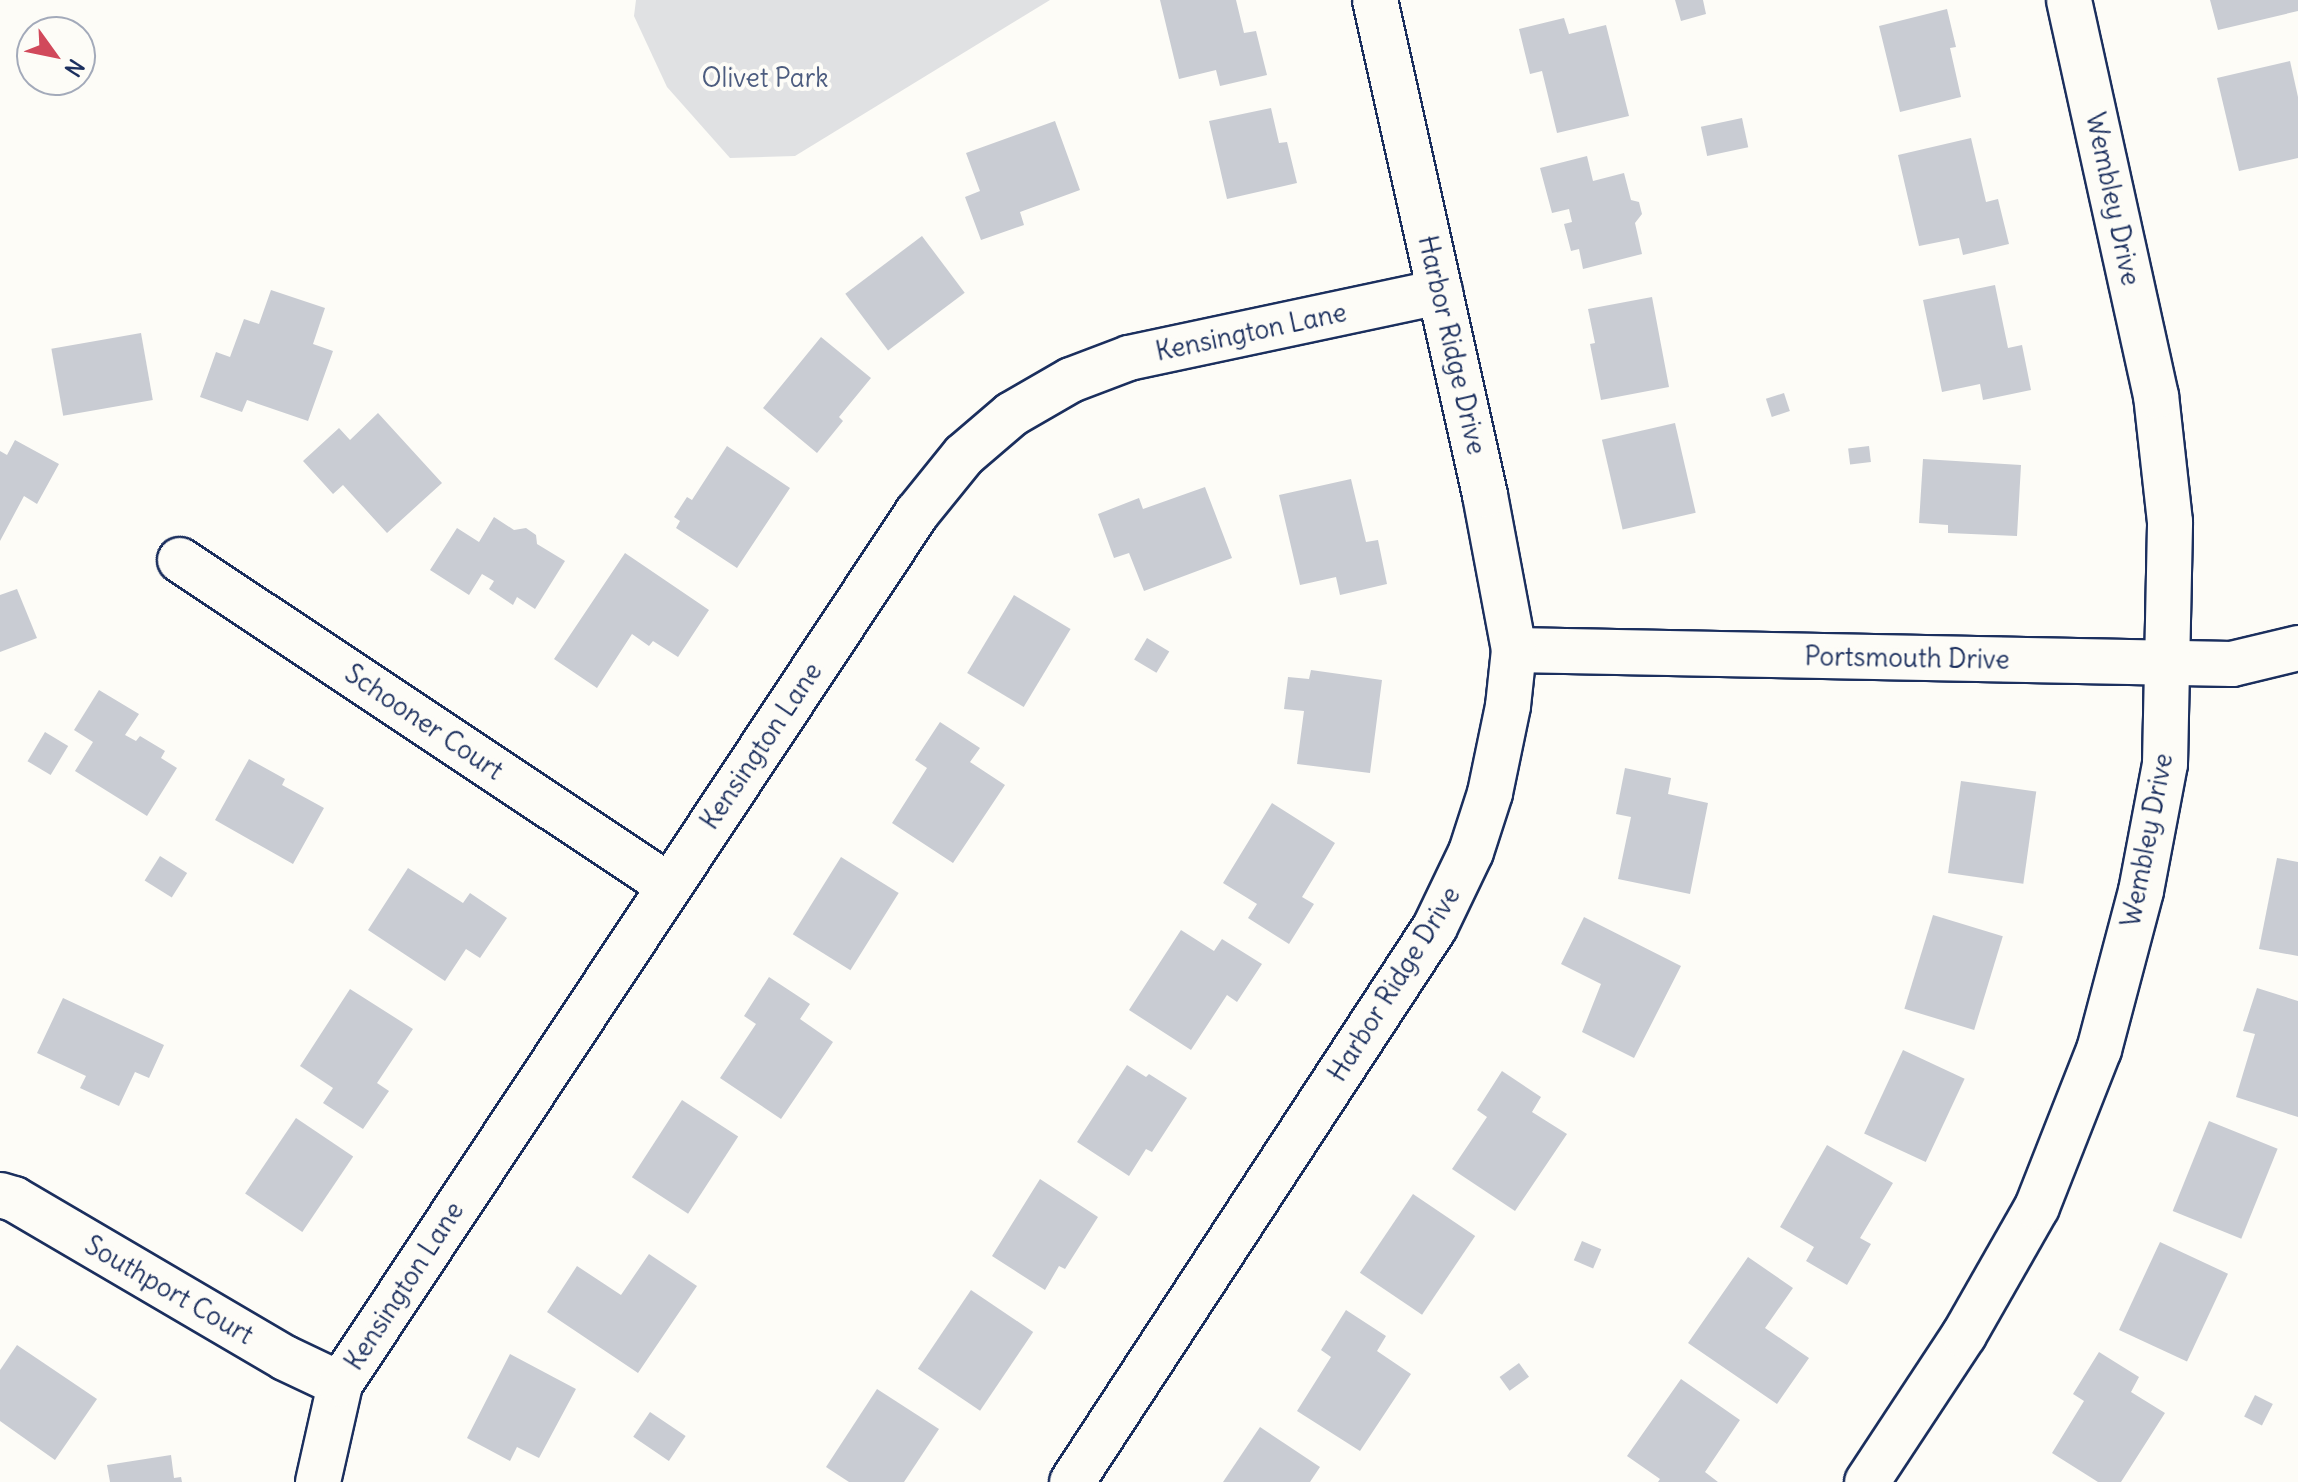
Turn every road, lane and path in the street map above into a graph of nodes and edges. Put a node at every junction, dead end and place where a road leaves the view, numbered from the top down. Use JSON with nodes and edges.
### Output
{"nodes":[{"id":1,"x":1375,"y":0,"type":"edge"},
{"id":2,"x":2069,"y":0,"type":"edge"},
{"id":3,"x":1440,"y":292,"type":"junction"},
{"id":4,"x":180,"y":560,"type":"dead end"},
{"id":5,"x":2298,"y":648,"type":"edge"},
{"id":6,"x":1514,"y":650,"type":"junction"},
{"id":7,"x":2169,"y":664,"type":"junction"},
{"id":8,"x":668,"y":885,"type":"junction"},
{"id":9,"x":0,"y":1195,"type":"edge"},
{"id":10,"x":340,"y":1384,"type":"junction"},
{"id":11,"x":318,"y":1482,"type":"edge"},
{"id":12,"x":1072,"y":1482,"type":"edge"},
{"id":13,"x":1867,"y":1482,"type":"edge"}],
"edges":[{"from":1,"to":3,"type":"street","name":"Harbor Ridge Drive"},
{"from":2,"to":7,"type":"street","name":"Wembley Drive"},
{"from":3,"to":6,"type":"street","name":"Harbor Ridge Drive"},
{"from":3,"to":8,"type":"street","name":"Kensington Lane"},
{"from":4,"to":8,"type":"street","name":"Schooner Court"},
{"from":5,"to":7,"type":"street","name":"Portsmouth Drive"},
{"from":6,"to":7,"type":"street","name":"Portsmouth Drive"},
{"from":6,"to":12,"type":"street","name":"Harbor Ridge Drive"},
{"from":7,"to":13,"type":"street","name":"Wembley Drive"},
{"from":8,"to":10,"type":"street","name":"Kensington Lane"},
{"from":9,"to":10,"type":"street","name":"Southport Court"},
{"from":10,"to":11,"type":"street","name":"Kensington Lane"}]}
